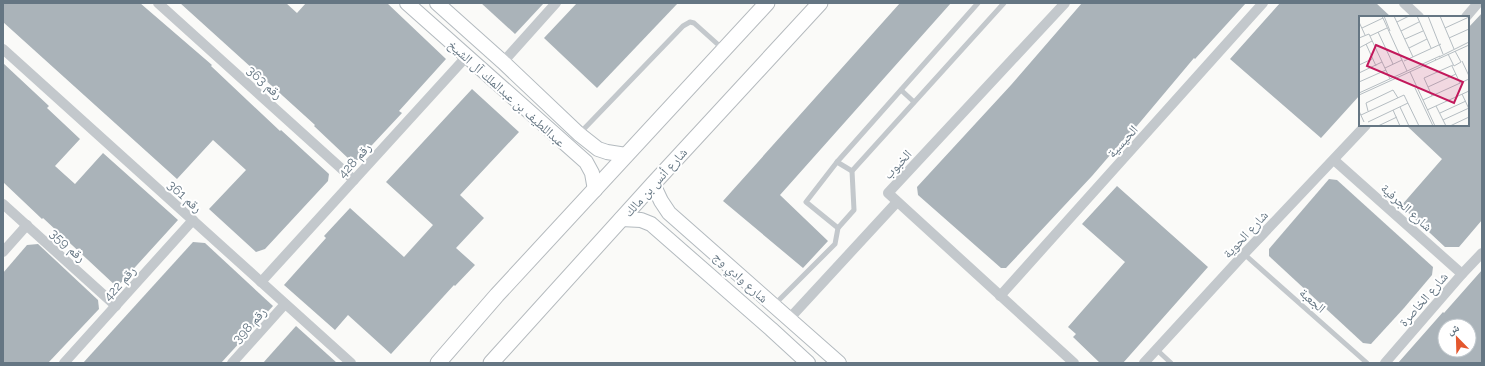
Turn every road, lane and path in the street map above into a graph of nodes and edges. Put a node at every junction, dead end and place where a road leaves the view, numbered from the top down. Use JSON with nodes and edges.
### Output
{"nodes":[{"id":1,"x":158,"y":3,"type":"edge"},
{"id":2,"x":407,"y":3,"type":"edge"},
{"id":3,"x":437,"y":3,"type":"edge"},
{"id":4,"x":556,"y":3,"type":"edge"},
{"id":5,"x":767,"y":3,"type":"edge"},
{"id":6,"x":820,"y":3,"type":"edge"},
{"id":7,"x":978,"y":3,"type":"edge"},
{"id":8,"x":1004,"y":3,"type":"edge"},
{"id":9,"x":1065,"y":3,"type":"edge"},
{"id":10,"x":1263,"y":3,"type":"edge"},
{"id":11,"x":1404,"y":3,"type":"edge"},
{"id":12,"x":1478,"y":3,"type":"edge"},
{"id":13,"x":1418,"y":16,"type":"edge"},
{"id":14,"x":1467,"y":16,"type":"edge"},
{"id":15,"x":454,"y":18,"type":"junction"},
{"id":16,"x":441,"y":33,"type":"junction"},
{"id":17,"x":3,"y":49,"type":"edge"},
{"id":18,"x":724,"y":50,"type":"junction"},
{"id":19,"x":467,"y":56,"type":"junction"},
{"id":20,"x":504,"y":62,"type":"junction"},
{"id":21,"x":901,"y":90,"type":"junction"},
{"id":22,"x":914,"y":102,"type":"junction"},
{"id":23,"x":1365,"y":126,"type":"edge"},
{"id":24,"x":576,"y":131,"type":"junction"},
{"id":25,"x":561,"y":140,"type":"junction"},
{"id":26,"x":626,"y":155,"type":"junction"},
{"id":27,"x":1334,"y":160,"type":"junction"},
{"id":28,"x":837,"y":162,"type":"junction"},
{"id":29,"x":852,"y":171,"type":"junction"},
{"id":30,"x":354,"y":180,"type":"junction"},
{"id":31,"x":653,"y":184,"type":"junction"},
{"id":32,"x":595,"y":190,"type":"junction"},
{"id":33,"x":897,"y":202,"type":"junction"},
{"id":34,"x":3,"y":204,"type":"edge"},
{"id":35,"x":621,"y":219,"type":"junction"},
{"id":36,"x":193,"y":220,"type":"junction"},
{"id":37,"x":27,"y":225,"type":"junction"},
{"id":38,"x":684,"y":227,"type":"junction"},
{"id":39,"x":838,"y":228,"type":"junction"},
{"id":40,"x":671,"y":241,"type":"junction"},
{"id":41,"x":3,"y":252,"type":"edge"},
{"id":42,"x":1482,"y":253,"type":"edge"},
{"id":43,"x":1244,"y":254,"type":"junction"},
{"id":44,"x":1462,"y":274,"type":"junction"},
{"id":45,"x":261,"y":282,"type":"junction"},
{"id":46,"x":1000,"y":296,"type":"junction"},
{"id":47,"x":286,"y":304,"type":"junction"},
{"id":48,"x":116,"y":306,"type":"junction"},
{"id":49,"x":773,"y":306,"type":"junction"},
{"id":50,"x":789,"y":319,"type":"junction"},
{"id":51,"x":1157,"y":350,"type":"junction"},
{"id":52,"x":64,"y":363,"type":"edge"},
{"id":53,"x":232,"y":363,"type":"edge"},
{"id":54,"x":351,"y":363,"type":"edge"},
{"id":55,"x":438,"y":363,"type":"edge"},
{"id":56,"x":491,"y":363,"type":"edge"},
{"id":57,"x":808,"y":363,"type":"edge"},
{"id":58,"x":839,"y":363,"type":"edge"},
{"id":59,"x":1074,"y":363,"type":"edge"},
{"id":60,"x":1144,"y":363,"type":"edge"},
{"id":61,"x":1171,"y":363,"type":"edge"},
{"id":62,"x":1367,"y":363,"type":"edge"},
{"id":63,"x":1385,"y":363,"type":"edge"}],
"edges":[{"from":1,"to":30,"type":"street","name":"رقم 363"},
{"from":2,"to":16,"type":"street","name":"عبداللطيف بن عبدالملك آل الشيخ"},
{"from":3,"to":15,"type":"street","name":"عبداللطيف بن عبدالملك آل الشيخ"},
{"from":4,"to":20,"type":"street"},
{"from":5,"to":18,"type":"main road"},
{"from":6,"to":31,"type":"main road","name":"شارع أنس بن مالك"},
{"from":7,"to":21,"type":"lane"},
{"from":8,"to":22,"type":"lane"},
{"from":9,"to":33,"type":"street","name":"الخبوب"},
{"from":10,"to":46,"type":"street","name":"الحيسية"},
{"from":11,"to":13,"type":"street"},
{"from":12,"to":14,"type":"street"},
{"from":15,"to":16,"type":"street"},
{"from":15,"to":20,"type":"street","name":"عبداللطيف بن عبدالملك آل الشيخ"},
{"from":16,"to":19,"type":"street","name":"عبداللطيف بن عبدالملك آل الشيخ"},
{"from":17,"to":36,"type":"street","name":"رقم 361"},
{"from":18,"to":24,"type":"lane"},
{"from":18,"to":26,"type":"main road"},
{"from":19,"to":25,"type":"street","name":"عبداللطيف بن عبدالملك آل الشيخ"},
{"from":19,"to":30,"type":"street","name":"رقم 428"},
{"from":20,"to":24,"type":"street","name":"عبداللطيف بن عبدالملك آل الشيخ"},
{"from":21,"to":22,"type":"lane"},
{"from":21,"to":28,"type":"lane"},
{"from":22,"to":29,"type":"lane"},
{"from":23,"to":27,"type":"street","name":"شارع الحوية"},
{"from":24,"to":25,"type":"street"},
{"from":24,"to":26,"type":"street","name":"عبداللطيف بن عبدالملك آل الشيخ"},
{"from":25,"to":32,"type":"street","name":"عبداللطيف بن عبدالملك آل الشيخ"},
{"from":26,"to":32,"type":"main road"},
{"from":27,"to":43,"type":"street","name":"شارع الحوية"},
{"from":27,"to":44,"type":"street","name":"شارع الجرفية"},
{"from":28,"to":29,"type":"lane"},
{"from":28,"to":39,"type":"lane"},
{"from":29,"to":39,"type":"lane"},
{"from":30,"to":45,"type":"street","name":"رقم 428"},
{"from":31,"to":35,"type":"main road","name":"شارع أنس بن مالك"},
{"from":31,"to":38,"type":"street","name":"شارع وادي وج"},
{"from":32,"to":55,"type":"main road"},
{"from":33,"to":46,"type":"street"},
{"from":33,"to":50,"type":"street"},
{"from":34,"to":37,"type":"street","name":"رقم 359"},
{"from":35,"to":40,"type":"street","name":"شارع وادي وج"},
{"from":35,"to":56,"type":"main road","name":"شارع أنس بن مالك"},
{"from":36,"to":45,"type":"street","name":"رقم 361"},
{"from":36,"to":48,"type":"street","name":"رقم 422"},
{"from":37,"to":41,"type":"street"},
{"from":37,"to":48,"type":"street","name":"رقم 359"},
{"from":38,"to":40,"type":"street"},
{"from":38,"to":49,"type":"street","name":"شارع وادي وج"},
{"from":39,"to":49,"type":"lane"},
{"from":40,"to":57,"type":"street","name":"شارع وادي وج"},
{"from":42,"to":44,"type":"street","name":"شارع الخاصرة"},
{"from":43,"to":51,"type":"street","name":"شارع الحوية"},
{"from":43,"to":62,"type":"lane","name":"الجعبة"},
{"from":44,"to":63,"type":"street","name":"شارع الخاصرة"},
{"from":45,"to":47,"type":"street","name":"رقم 361"},
{"from":46,"to":59,"type":"street"},
{"from":47,"to":53,"type":"street","name":"رقم 398"},
{"from":47,"to":54,"type":"street","name":"رقم 361"},
{"from":48,"to":52,"type":"street","name":"رقم 422"},
{"from":49,"to":50,"type":"street","name":"شارع وادي وج"},
{"from":50,"to":58,"type":"street","name":"شارع وادي وج"},
{"from":51,"to":60,"type":"street","name":"شارع الحوية"},
{"from":51,"to":61,"type":"lane"}]}
